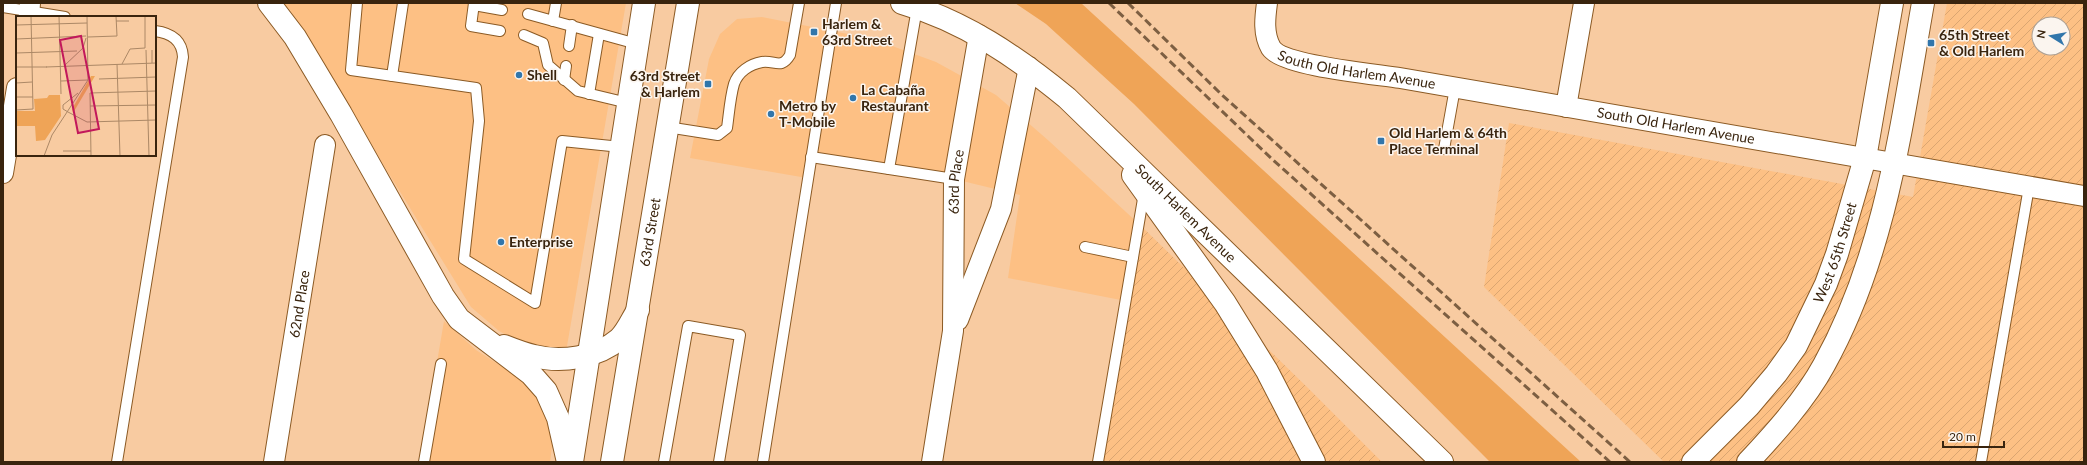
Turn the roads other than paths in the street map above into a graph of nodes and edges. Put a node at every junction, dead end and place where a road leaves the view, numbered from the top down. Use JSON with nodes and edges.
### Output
{"nodes":[{"id":1,"x":269,"y":3,"type":"edge"},
{"id":2,"x":357,"y":3,"type":"edge"},
{"id":3,"x":403,"y":3,"type":"edge"},
{"id":4,"x":556,"y":3,"type":"edge"},
{"id":5,"x":644,"y":3,"type":"edge"},
{"id":6,"x":688,"y":3,"type":"edge"},
{"id":7,"x":799,"y":3,"type":"edge"},
{"id":8,"x":836,"y":3,"type":"edge"},
{"id":9,"x":1267,"y":3,"type":"edge"},
{"id":10,"x":1584,"y":3,"type":"edge"},
{"id":11,"x":1892,"y":3,"type":"edge"},
{"id":12,"x":1923,"y":3,"type":"edge"},
{"id":13,"x":474,"y":4,"type":"edge"},
{"id":14,"x":910,"y":6,"type":"edge"},
{"id":15,"x":3,"y":7,"type":"edge"},
{"id":16,"x":502,"y":10,"type":"dead end"},
{"id":17,"x":29,"y":11,"type":"edge"},
{"id":18,"x":528,"y":14,"type":"dead end"},
{"id":19,"x":59,"y":16,"type":"edge"},
{"id":20,"x":553,"y":21,"type":"junction"},
{"id":21,"x":572,"y":25,"type":"junction"},
{"id":22,"x":156,"y":31,"type":"edge"},
{"id":23,"x":500,"y":31,"type":"dead end"},
{"id":24,"x":599,"y":34,"type":"junction"},
{"id":25,"x":524,"y":35,"type":"dead end"},
{"id":26,"x":979,"y":35,"type":"junction"},
{"id":27,"x":637,"y":44,"type":"junction"},
{"id":28,"x":569,"y":46,"type":"dead end"},
{"id":29,"x":566,"y":66,"type":"dead end"},
{"id":30,"x":1029,"y":67,"type":"junction"},
{"id":31,"x":392,"y":76,"type":"junction"},
{"id":32,"x":564,"y":80,"type":"junction"},
{"id":33,"x":1455,"y":88,"type":"junction"},
{"id":34,"x":16,"y":94,"type":"edge"},
{"id":35,"x":589,"y":94,"type":"junction"},
{"id":36,"x":628,"y":103,"type":"junction"},
{"id":37,"x":1566,"y":106,"type":"junction"},
{"id":38,"x":667,"y":127,"type":"junction"},
{"id":39,"x":1108,"y":138,"type":"junction"},
{"id":40,"x":325,"y":145,"type":"dead end"},
{"id":41,"x":621,"y":147,"type":"junction"},
{"id":42,"x":1444,"y":150,"type":"dead end"},
{"id":43,"x":811,"y":157,"type":"junction"},
{"id":44,"x":1865,"y":158,"type":"junction"},
{"id":45,"x":1895,"y":163,"type":"junction"},
{"id":46,"x":889,"y":169,"type":"junction"},
{"id":47,"x":3,"y":173,"type":"edge"},
{"id":48,"x":954,"y":180,"type":"junction"},
{"id":49,"x":2029,"y":187,"type":"junction"},
{"id":50,"x":1144,"y":193,"type":"junction"},
{"id":51,"x":2084,"y":196,"type":"edge"},
{"id":52,"x":1085,"y":247,"type":"dead end"},
{"id":53,"x":1134,"y":256,"type":"junction"},
{"id":54,"x":638,"y":310,"type":"junction"},
{"id":55,"x":954,"y":331,"type":"junction"},
{"id":56,"x":481,"y":337,"type":"junction"},
{"id":57,"x":588,"y":355,"type":"junction"},
{"id":58,"x":441,"y":364,"type":"dead end"},
{"id":59,"x":117,"y":462,"type":"edge"},
{"id":60,"x":274,"y":462,"type":"edge"},
{"id":61,"x":424,"y":462,"type":"edge"},
{"id":62,"x":568,"y":462,"type":"edge"},
{"id":63,"x":572,"y":462,"type":"edge"},
{"id":64,"x":612,"y":462,"type":"edge"},
{"id":65,"x":664,"y":462,"type":"edge"},
{"id":66,"x":719,"y":462,"type":"edge"},
{"id":67,"x":762,"y":462,"type":"edge"},
{"id":68,"x":932,"y":462,"type":"edge"},
{"id":69,"x":1098,"y":462,"type":"edge"},
{"id":70,"x":1314,"y":462,"type":"edge"},
{"id":71,"x":1442,"y":462,"type":"edge"},
{"id":72,"x":1693,"y":462,"type":"edge"},
{"id":73,"x":1748,"y":462,"type":"edge"},
{"id":74,"x":1981,"y":462,"type":"edge"}],
"edges":[{"from":1,"to":56,"type":"main road"},
{"from":2,"to":31,"type":"lane"},
{"from":3,"to":31,"type":"lane"},
{"from":4,"to":20,"type":"lane"},
{"from":5,"to":27,"type":"main road"},
{"from":6,"to":38,"type":"main road","name":"63rd Street"},
{"from":7,"to":38,"type":"lane"},
{"from":8,"to":43,"type":"lane"},
{"from":9,"to":33,"type":"street","name":"South Old Harlem Avenue"},
{"from":10,"to":37,"type":"street"},
{"from":11,"to":44,"type":"main road","name":"West 65th Street"},
{"from":12,"to":45,"type":"main road"},
{"from":13,"to":16,"type":"lane"},
{"from":13,"to":23,"type":"lane"},
{"from":14,"to":26,"type":"main road","name":"South Harlem Avenue"},
{"from":14,"to":46,"type":"lane"},
{"from":15,"to":17,"type":"lane"},
{"from":17,"to":19,"type":"lane"},
{"from":18,"to":20,"type":"lane"},
{"from":20,"to":21,"type":"lane"},
{"from":21,"to":24,"type":"lane"},
{"from":21,"to":28,"type":"lane"},
{"from":22,"to":59,"type":"lane"},
{"from":24,"to":27,"type":"lane"},
{"from":24,"to":35,"type":"lane"},
{"from":25,"to":32,"type":"lane"},
{"from":26,"to":30,"type":"main road","name":"South Harlem Avenue"},
{"from":26,"to":48,"type":"street","name":"63rd Place"},
{"from":27,"to":36,"type":"main road"},
{"from":29,"to":32,"type":"lane"},
{"from":30,"to":39,"type":"main road","name":"South Harlem Avenue"},
{"from":30,"to":55,"type":"street","name":"63rd Place"},
{"from":31,"to":41,"type":"lane"},
{"from":32,"to":35,"type":"lane"},
{"from":33,"to":37,"type":"street","name":"South Old Harlem Avenue"},
{"from":33,"to":42,"type":"lane"},
{"from":34,"to":47,"type":"street"},
{"from":35,"to":36,"type":"lane"},
{"from":36,"to":41,"type":"main road"},
{"from":37,"to":44,"type":"street","name":"South Old Harlem Avenue"},
{"from":38,"to":54,"type":"main road","name":"63rd Street"},
{"from":39,"to":50,"type":"main road"},
{"from":39,"to":71,"type":"main road","name":"South Harlem Avenue"},
{"from":40,"to":60,"type":"street","name":"62nd Place"},
{"from":41,"to":57,"type":"main road"},
{"from":43,"to":46,"type":"lane"},
{"from":43,"to":67,"type":"lane"},
{"from":44,"to":45,"type":"street","name":"South Old Harlem Avenue"},
{"from":44,"to":72,"type":"main road","name":"West 65th Street"},
{"from":45,"to":49,"type":"street","name":"South Old Harlem Avenue"},
{"from":45,"to":73,"type":"main road"},
{"from":46,"to":48,"type":"lane"},
{"from":48,"to":55,"type":"street","name":"63rd Place"},
{"from":49,"to":51,"type":"street","name":"South Old Harlem Avenue"},
{"from":49,"to":74,"type":"lane"},
{"from":50,"to":53,"type":"lane"},
{"from":50,"to":70,"type":"main road"},
{"from":52,"to":53,"type":"lane"},
{"from":53,"to":69,"type":"lane"},
{"from":54,"to":57,"type":"main road"},
{"from":54,"to":64,"type":"main road","name":"63rd Street"},
{"from":55,"to":68,"type":"street","name":"63rd Place"},
{"from":56,"to":57,"type":"main road"},
{"from":56,"to":62,"type":"main road"},
{"from":57,"to":63,"type":"main road"},
{"from":58,"to":61,"type":"lane"},
{"from":65,"to":66,"type":"lane"}]}
